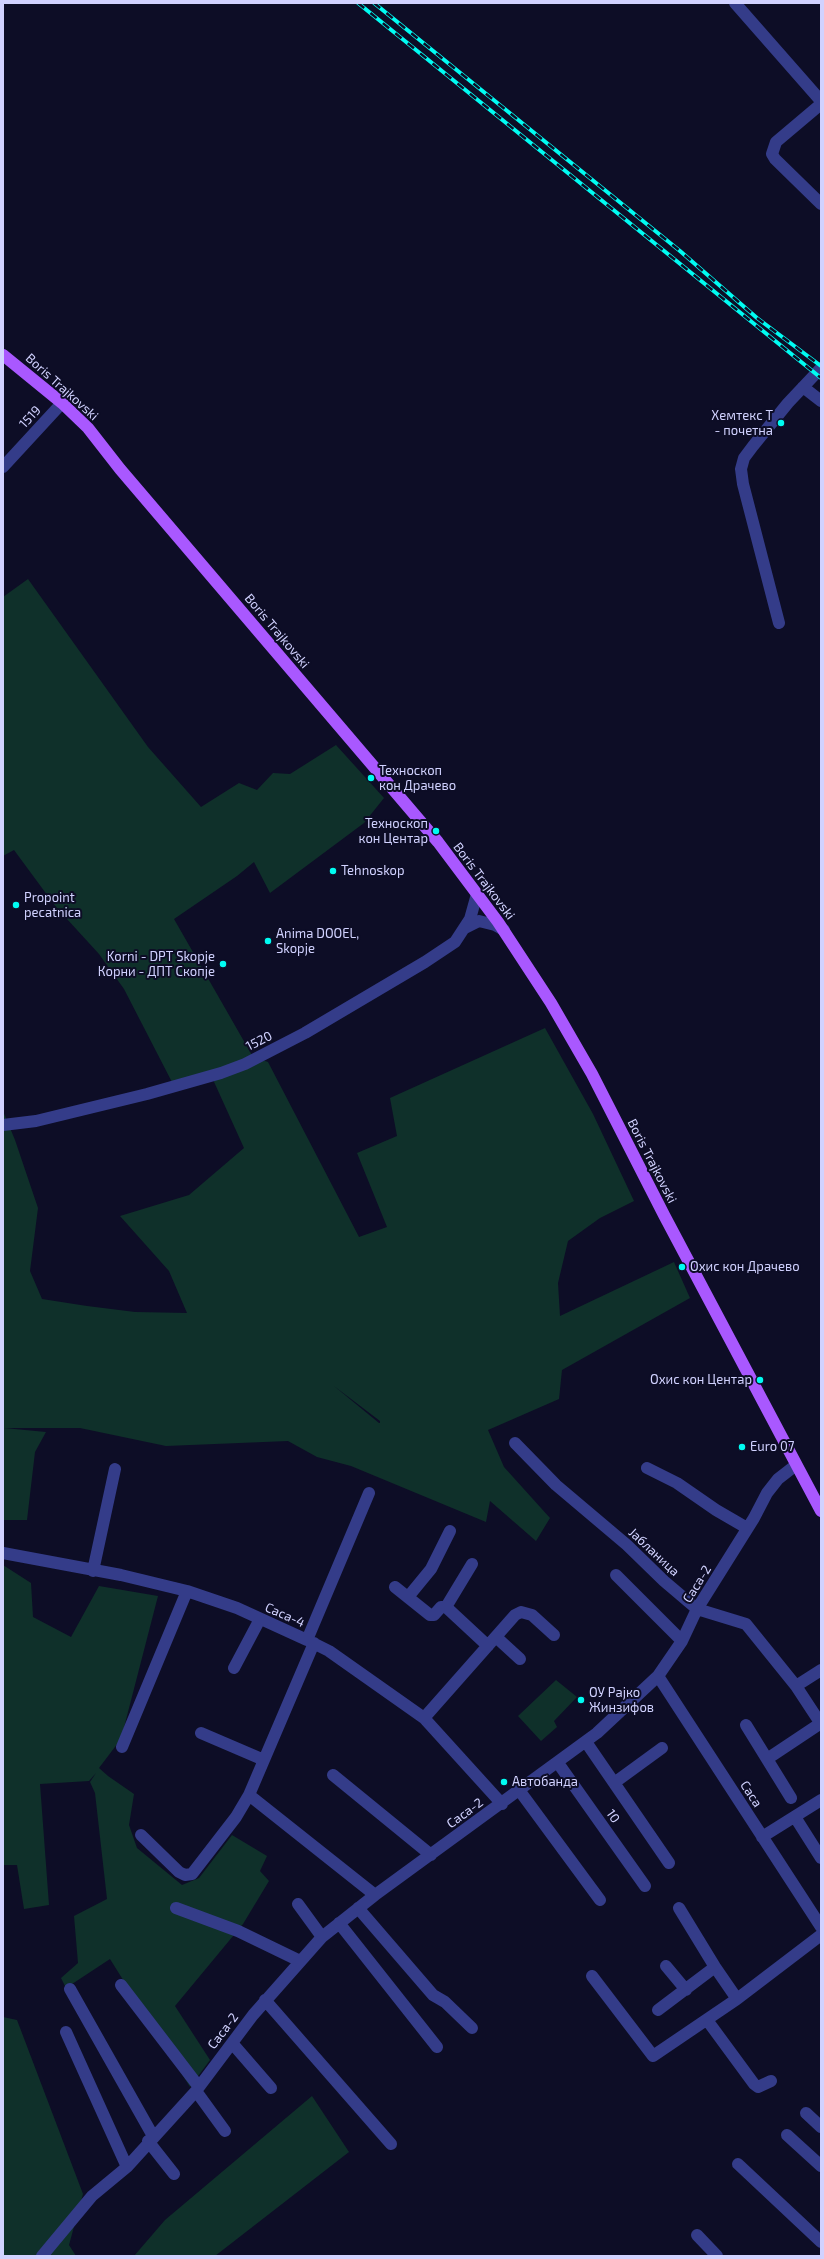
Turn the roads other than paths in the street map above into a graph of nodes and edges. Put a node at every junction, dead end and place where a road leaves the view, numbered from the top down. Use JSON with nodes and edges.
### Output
{"nodes":[{"id":1,"x":735,"y":3,"type":"edge"},
{"id":2,"x":821,"y":101,"type":"edge"},
{"id":3,"x":821,"y":104,"type":"edge"},
{"id":4,"x":821,"y":204,"type":"edge"},
{"id":5,"x":3,"y":355,"type":"edge"},
{"id":6,"x":821,"y":368,"type":"edge"},
{"id":7,"x":803,"y":387,"type":"junction"},
{"id":8,"x":821,"y":401,"type":"edge"},
{"id":9,"x":62,"y":403,"type":"junction"},
{"id":10,"x":3,"y":467,"type":"edge"},
{"id":11,"x":780,"y":623,"type":"dead end"},
{"id":12,"x":477,"y":894,"type":"junction"},
{"id":13,"x":465,"y":928,"type":"junction"},
{"id":14,"x":504,"y":930,"type":"junction"},
{"id":15,"x":3,"y":1125,"type":"edge"},
{"id":16,"x":515,"y":1443,"type":"dead end"},
{"id":17,"x":796,"y":1465,"type":"junction"},
{"id":18,"x":647,"y":1468,"type":"dead end"},
{"id":19,"x":115,"y":1469,"type":"dead end"},
{"id":20,"x":369,"y":1493,"type":"dead end"},
{"id":21,"x":821,"y":1511,"type":"edge"},
{"id":22,"x":747,"y":1528,"type":"junction"},
{"id":23,"x":450,"y":1531,"type":"dead end"},
{"id":24,"x":3,"y":1553,"type":"edge"},
{"id":25,"x":472,"y":1564,"type":"dead end"},
{"id":26,"x":93,"y":1571,"type":"junction"},
{"id":27,"x":616,"y":1575,"type":"dead end"},
{"id":28,"x":395,"y":1587,"type":"dead end"},
{"id":29,"x":188,"y":1591,"type":"junction"},
{"id":30,"x":408,"y":1598,"type":"junction"},
{"id":31,"x":446,"y":1607,"type":"junction"},
{"id":32,"x":697,"y":1609,"type":"junction"},
{"id":33,"x":260,"y":1619,"type":"junction"},
{"id":34,"x":554,"y":1636,"type":"dead end"},
{"id":35,"x":682,"y":1641,"type":"junction"},
{"id":36,"x":311,"y":1642,"type":"junction"},
{"id":37,"x":492,"y":1642,"type":"junction"},
{"id":38,"x":520,"y":1660,"type":"dead end"},
{"id":39,"x":234,"y":1668,"type":"dead end"},
{"id":40,"x":821,"y":1670,"type":"edge"},
{"id":41,"x":658,"y":1676,"type":"junction"},
{"id":42,"x":796,"y":1686,"type":"junction"},
{"id":43,"x":424,"y":1718,"type":"junction"},
{"id":44,"x":821,"y":1724,"type":"edge"},
{"id":45,"x":746,"y":1725,"type":"dead end"},
{"id":46,"x":201,"y":1733,"type":"dead end"},
{"id":47,"x":586,"y":1742,"type":"junction"},
{"id":48,"x":122,"y":1747,"type":"dead end"},
{"id":49,"x":662,"y":1748,"type":"dead end"},
{"id":50,"x":767,"y":1759,"type":"junction"},
{"id":51,"x":264,"y":1760,"type":"junction"},
{"id":52,"x":558,"y":1763,"type":"junction"},
{"id":53,"x":333,"y":1775,"type":"dead end"},
{"id":54,"x":614,"y":1783,"type":"junction"},
{"id":55,"x":520,"y":1790,"type":"junction"},
{"id":56,"x":249,"y":1795,"type":"junction"},
{"id":57,"x":791,"y":1798,"type":"dead end"},
{"id":58,"x":821,"y":1800,"type":"edge"},
{"id":59,"x":502,"y":1804,"type":"junction"},
{"id":60,"x":795,"y":1817,"type":"junction"},
{"id":61,"x":141,"y":1835,"type":"dead end"},
{"id":62,"x":762,"y":1837,"type":"junction"},
{"id":63,"x":431,"y":1855,"type":"junction"},
{"id":64,"x":821,"y":1858,"type":"edge"},
{"id":65,"x":669,"y":1864,"type":"dead end"},
{"id":66,"x":645,"y":1886,"type":"dead end"},
{"id":67,"x":375,"y":1895,"type":"junction"},
{"id":68,"x":600,"y":1900,"type":"dead end"},
{"id":69,"x":298,"y":1904,"type":"dead end"},
{"id":70,"x":176,"y":1908,"type":"dead end"},
{"id":71,"x":358,"y":1908,"type":"junction"},
{"id":72,"x":678,"y":1908,"type":"dead end"},
{"id":73,"x":339,"y":1923,"type":"junction"},
{"id":74,"x":821,"y":1927,"type":"edge"},
{"id":75,"x":821,"y":1935,"type":"edge"},
{"id":76,"x":322,"y":1937,"type":"junction"},
{"id":77,"x":300,"y":1961,"type":"junction"},
{"id":78,"x":666,"y":1966,"type":"dead end"},
{"id":79,"x":715,"y":1967,"type":"junction"},
{"id":80,"x":592,"y":1976,"type":"dead end"},
{"id":81,"x":121,"y":1985,"type":"dead end"},
{"id":82,"x":70,"y":1989,"type":"dead end"},
{"id":83,"x":686,"y":1990,"type":"junction"},
{"id":84,"x":737,"y":1999,"type":"junction"},
{"id":85,"x":266,"y":2000,"type":"junction"},
{"id":86,"x":658,"y":2010,"type":"dead end"},
{"id":87,"x":707,"y":2020,"type":"junction"},
{"id":88,"x":472,"y":2028,"type":"dead end"},
{"id":89,"x":66,"y":2032,"type":"dead end"},
{"id":90,"x":232,"y":2043,"type":"junction"},
{"id":91,"x":437,"y":2047,"type":"dead end"},
{"id":92,"x":771,"y":2081,"type":"dead end"},
{"id":93,"x":271,"y":2088,"type":"dead end"},
{"id":94,"x":197,"y":2089,"type":"junction"},
{"id":95,"x":806,"y":2113,"type":"dead end"},
{"id":96,"x":821,"y":2127,"type":"edge"},
{"id":97,"x":224,"y":2131,"type":"dead end"},
{"id":98,"x":787,"y":2135,"type":"dead end"},
{"id":99,"x":151,"y":2139,"type":"junction"},
{"id":100,"x":391,"y":2144,"type":"dead end"},
{"id":101,"x":738,"y":2164,"type":"dead end"},
{"id":102,"x":821,"y":2166,"type":"edge"},
{"id":103,"x":127,"y":2167,"type":"junction"},
{"id":104,"x":174,"y":2174,"type":"dead end"},
{"id":105,"x":697,"y":2235,"type":"dead end"},
{"id":106,"x":821,"y":2242,"type":"edge"},
{"id":107,"x":42,"y":2256,"type":"edge"},
{"id":108,"x":717,"y":2256,"type":"edge"}],
"edges":[{"from":1,"to":2,"type":"street"},
{"from":3,"to":4,"type":"street"},
{"from":5,"to":9,"type":"main road","name":"Boris Trajkovski"},
{"from":6,"to":7,"type":"street"},
{"from":7,"to":8,"type":"street"},
{"from":7,"to":11,"type":"street"},
{"from":9,"to":10,"type":"street","name":"1519"},
{"from":9,"to":12,"type":"main road","name":"Boris Trajkovski"},
{"from":12,"to":13,"type":"street","name":"1520"},
{"from":12,"to":14,"type":"main road","name":"Boris Trajkovski"},
{"from":13,"to":14,"type":"street"},
{"from":13,"to":15,"type":"street","name":"1520"},
{"from":14,"to":17,"type":"main road","name":"Boris Trajkovski"},
{"from":16,"to":32,"type":"street","name":"Јабланица"},
{"from":17,"to":21,"type":"main road","name":"Boris Trajkovski"},
{"from":17,"to":22,"type":"street","name":"Саса-2"},
{"from":18,"to":22,"type":"street"},
{"from":19,"to":26,"type":"street"},
{"from":20,"to":36,"type":"street"},
{"from":22,"to":32,"type":"street","name":"Саса-2"},
{"from":23,"to":30,"type":"street"},
{"from":24,"to":26,"type":"street","name":"Саса-4"},
{"from":25,"to":31,"type":"street"},
{"from":26,"to":29,"type":"street","name":"Саса-4"},
{"from":27,"to":35,"type":"street"},
{"from":28,"to":30,"type":"street"},
{"from":29,"to":33,"type":"street","name":"Саса-4"},
{"from":29,"to":48,"type":"street"},
{"from":30,"to":31,"type":"street"},
{"from":31,"to":37,"type":"street"},
{"from":32,"to":35,"type":"street","name":"Саса-2"},
{"from":32,"to":42,"type":"street","name":"Јабланица"},
{"from":33,"to":36,"type":"street","name":"Саса-4"},
{"from":33,"to":39,"type":"street"},
{"from":34,"to":37,"type":"street"},
{"from":35,"to":41,"type":"street","name":"Саса-2"},
{"from":36,"to":43,"type":"street","name":"Саса-4"},
{"from":36,"to":51,"type":"street"},
{"from":37,"to":38,"type":"street"},
{"from":37,"to":43,"type":"street"},
{"from":40,"to":42,"type":"street"},
{"from":41,"to":47,"type":"street","name":"Саса-2"},
{"from":41,"to":62,"type":"street","name":"Саса"},
{"from":42,"to":44,"type":"street","name":"Јабланица"},
{"from":43,"to":59,"type":"street","name":"Саса-4"},
{"from":44,"to":50,"type":"street"},
{"from":45,"to":50,"type":"street"},
{"from":46,"to":51,"type":"street"},
{"from":47,"to":52,"type":"street","name":"Саса-2"},
{"from":47,"to":54,"type":"street"},
{"from":49,"to":54,"type":"street"},
{"from":50,"to":57,"type":"street"},
{"from":51,"to":56,"type":"street"},
{"from":52,"to":55,"type":"street","name":"Саса-2"},
{"from":52,"to":66,"type":"street","name":"10"},
{"from":53,"to":63,"type":"street"},
{"from":54,"to":65,"type":"street"},
{"from":55,"to":59,"type":"street","name":"Саса-2"},
{"from":55,"to":68,"type":"street"},
{"from":56,"to":61,"type":"street"},
{"from":56,"to":67,"type":"street"},
{"from":58,"to":60,"type":"street"},
{"from":59,"to":63,"type":"street","name":"Саса-2"},
{"from":60,"to":62,"type":"street"},
{"from":60,"to":64,"type":"street"},
{"from":62,"to":74,"type":"street","name":"Саса"},
{"from":63,"to":67,"type":"street","name":"Саса-2"},
{"from":67,"to":71,"type":"street","name":"Саса-2"},
{"from":69,"to":76,"type":"street"},
{"from":70,"to":77,"type":"street"},
{"from":71,"to":73,"type":"street","name":"Саса-2"},
{"from":71,"to":88,"type":"street"},
{"from":72,"to":79,"type":"street"},
{"from":73,"to":76,"type":"street","name":"Саса-2"},
{"from":73,"to":91,"type":"street"},
{"from":75,"to":84,"type":"street"},
{"from":76,"to":77,"type":"street","name":"Саса-2"},
{"from":77,"to":85,"type":"street","name":"Саса-2"},
{"from":78,"to":83,"type":"street"},
{"from":79,"to":83,"type":"street"},
{"from":79,"to":84,"type":"street"},
{"from":80,"to":87,"type":"street"},
{"from":81,"to":94,"type":"street"},
{"from":82,"to":99,"type":"street"},
{"from":83,"to":86,"type":"street"},
{"from":84,"to":87,"type":"street"},
{"from":85,"to":90,"type":"street","name":"Саса-2"},
{"from":85,"to":100,"type":"street"},
{"from":87,"to":92,"type":"street"},
{"from":89,"to":103,"type":"street"},
{"from":90,"to":93,"type":"street"},
{"from":90,"to":94,"type":"street","name":"Саса-2"},
{"from":94,"to":97,"type":"street"},
{"from":94,"to":99,"type":"street","name":"Саса-2"},
{"from":95,"to":96,"type":"street"},
{"from":98,"to":102,"type":"street"},
{"from":99,"to":103,"type":"street","name":"Саса-2"},
{"from":99,"to":104,"type":"street"},
{"from":101,"to":106,"type":"street"},
{"from":103,"to":107,"type":"street","name":"Саса-2"},
{"from":105,"to":108,"type":"street"}]}
